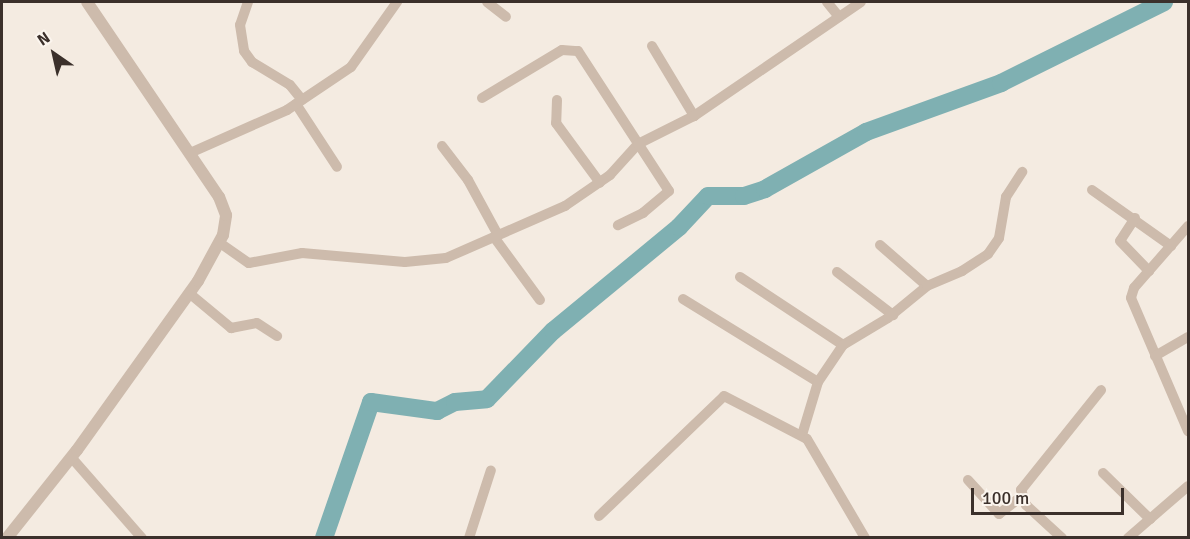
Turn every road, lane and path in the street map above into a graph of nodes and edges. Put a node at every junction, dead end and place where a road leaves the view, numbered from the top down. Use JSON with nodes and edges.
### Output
{"nodes":[{"id":1,"x":87,"y":2,"type":"edge"},
{"id":2,"x":248,"y":2,"type":"edge"},
{"id":3,"x":397,"y":2,"type":"edge"},
{"id":4,"x":487,"y":2,"type":"edge"},
{"id":5,"x":827,"y":2,"type":"edge"},
{"id":6,"x":861,"y":2,"type":"edge"},
{"id":7,"x":506,"y":17,"type":"dead end"},
{"id":8,"x":839,"y":17,"type":"junction"},
{"id":9,"x":652,"y":46,"type":"dead end"},
{"id":10,"x":482,"y":98,"type":"dead end"},
{"id":11,"x":557,"y":100,"type":"dead end"},
{"id":12,"x":299,"y":102,"type":"junction"},
{"id":13,"x":694,"y":116,"type":"junction"},
{"id":14,"x":638,"y":144,"type":"junction"},
{"id":15,"x":442,"y":146,"type":"dead end"},
{"id":16,"x":189,"y":153,"type":"junction"},
{"id":17,"x":337,"y":167,"type":"dead end"},
{"id":18,"x":1022,"y":172,"type":"dead end"},
{"id":19,"x":600,"y":183,"type":"junction"},
{"id":20,"x":1092,"y":190,"type":"dead end"},
{"id":21,"x":1135,"y":218,"type":"junction"},
{"id":22,"x":618,"y":225,"type":"dead end"},
{"id":23,"x":1188,"y":226,"type":"edge"},
{"id":24,"x":496,"y":236,"type":"junction"},
{"id":25,"x":220,"y":243,"type":"junction"},
{"id":26,"x":880,"y":245,"type":"dead end"},
{"id":27,"x":1171,"y":246,"type":"junction"},
{"id":28,"x":1149,"y":271,"type":"junction"},
{"id":29,"x":837,"y":272,"type":"dead end"},
{"id":30,"x":740,"y":277,"type":"dead end"},
{"id":31,"x":927,"y":286,"type":"junction"},
{"id":32,"x":189,"y":293,"type":"junction"},
{"id":33,"x":683,"y":299,"type":"dead end"},
{"id":34,"x":540,"y":300,"type":"dead end"},
{"id":35,"x":893,"y":315,"type":"junction"},
{"id":36,"x":277,"y":336,"type":"dead end"},
{"id":37,"x":1188,"y":337,"type":"edge"},
{"id":38,"x":843,"y":345,"type":"junction"},
{"id":39,"x":1155,"y":356,"type":"junction"},
{"id":40,"x":818,"y":382,"type":"junction"},
{"id":41,"x":1101,"y":390,"type":"dead end"},
{"id":42,"x":1188,"y":431,"type":"edge"},
{"id":43,"x":802,"y":435,"type":"junction"},
{"id":44,"x":71,"y":457,"type":"junction"},
{"id":45,"x":491,"y":470,"type":"dead end"},
{"id":46,"x":1103,"y":473,"type":"dead end"},
{"id":47,"x":968,"y":480,"type":"dead end"},
{"id":48,"x":1188,"y":486,"type":"edge"},
{"id":49,"x":1021,"y":497,"type":"junction"},
{"id":50,"x":599,"y":516,"type":"dead end"},
{"id":51,"x":1150,"y":519,"type":"junction"},
{"id":52,"x":7,"y":537,"type":"edge"},
{"id":53,"x":142,"y":537,"type":"edge"},
{"id":54,"x":469,"y":537,"type":"edge"},
{"id":55,"x":865,"y":537,"type":"edge"},
{"id":56,"x":1062,"y":537,"type":"edge"},
{"id":57,"x":1128,"y":537,"type":"edge"}],
"edges":[{"from":1,"to":16,"type":"street"},
{"from":2,"to":12,"type":"street"},
{"from":3,"to":12,"type":"street"},
{"from":4,"to":7,"type":"street"},
{"from":5,"to":8,"type":"street"},
{"from":6,"to":8,"type":"street"},
{"from":8,"to":13,"type":"street"},
{"from":9,"to":13,"type":"street"},
{"from":10,"to":14,"type":"street"},
{"from":11,"to":19,"type":"street"},
{"from":12,"to":16,"type":"street"},
{"from":12,"to":17,"type":"street"},
{"from":13,"to":14,"type":"street"},
{"from":14,"to":19,"type":"street"},
{"from":14,"to":22,"type":"street"},
{"from":15,"to":24,"type":"street"},
{"from":16,"to":25,"type":"street"},
{"from":18,"to":31,"type":"street"},
{"from":19,"to":24,"type":"street"},
{"from":20,"to":21,"type":"street"},
{"from":21,"to":27,"type":"street"},
{"from":21,"to":28,"type":"street"},
{"from":23,"to":27,"type":"street"},
{"from":24,"to":25,"type":"street"},
{"from":24,"to":34,"type":"street"},
{"from":25,"to":32,"type":"street"},
{"from":26,"to":31,"type":"street"},
{"from":27,"to":28,"type":"street"},
{"from":28,"to":39,"type":"street"},
{"from":29,"to":35,"type":"street"},
{"from":30,"to":38,"type":"street"},
{"from":31,"to":35,"type":"street"},
{"from":32,"to":36,"type":"street"},
{"from":32,"to":44,"type":"street"},
{"from":33,"to":40,"type":"street"},
{"from":35,"to":38,"type":"street"},
{"from":37,"to":39,"type":"street"},
{"from":38,"to":40,"type":"street"},
{"from":39,"to":42,"type":"street"},
{"from":40,"to":43,"type":"street"},
{"from":41,"to":49,"type":"street"},
{"from":43,"to":50,"type":"street"},
{"from":43,"to":55,"type":"street"},
{"from":44,"to":52,"type":"street"},
{"from":44,"to":53,"type":"street"},
{"from":45,"to":54,"type":"street"},
{"from":46,"to":51,"type":"street"},
{"from":47,"to":49,"type":"street"},
{"from":48,"to":51,"type":"street"},
{"from":49,"to":56,"type":"street"},
{"from":51,"to":57,"type":"street"}]}
